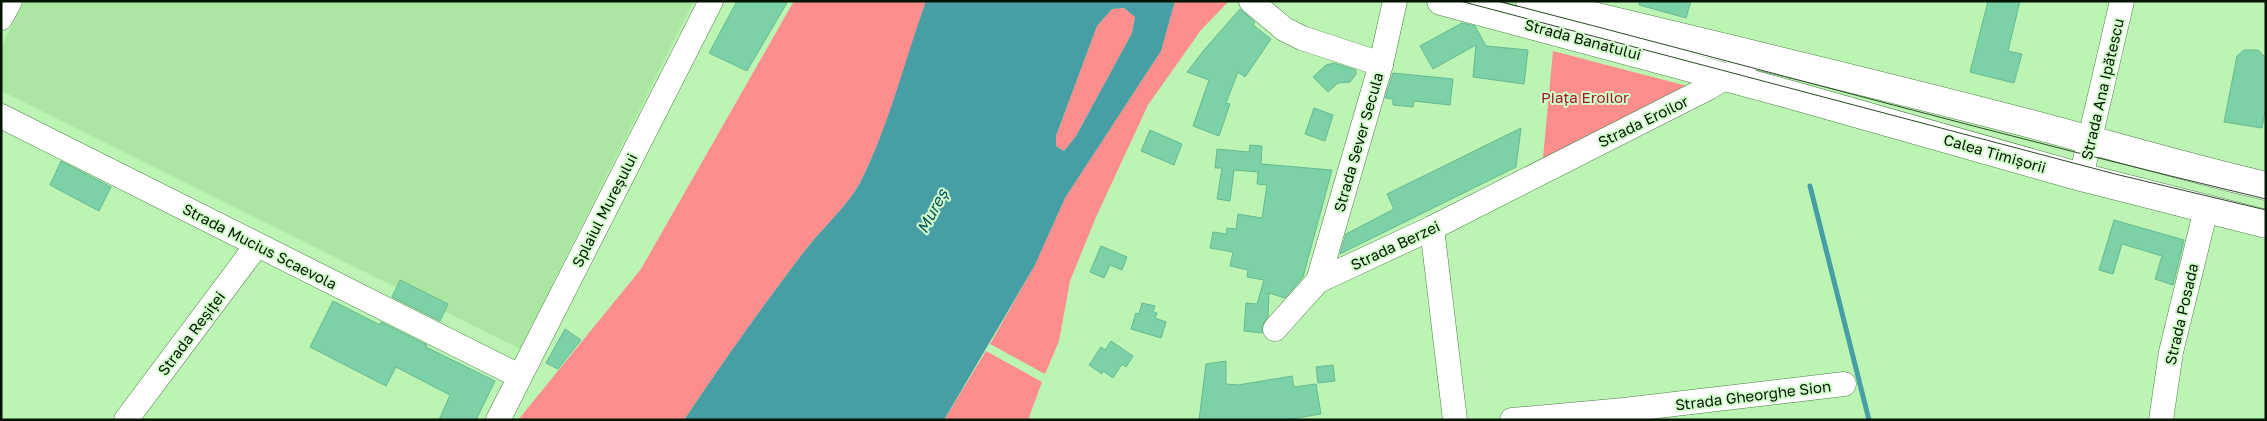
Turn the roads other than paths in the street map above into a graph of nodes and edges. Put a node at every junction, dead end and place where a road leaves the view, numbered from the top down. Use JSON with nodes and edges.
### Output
{"nodes":[{"id":1,"x":10,"y":1,"type":"edge"},
{"id":2,"x":711,"y":1,"type":"edge"},
{"id":3,"x":1251,"y":1,"type":"edge"},
{"id":4,"x":1395,"y":1,"type":"edge"},
{"id":5,"x":1441,"y":1,"type":"edge"},
{"id":6,"x":2122,"y":1,"type":"edge"},
{"id":7,"x":1540,"y":2,"type":"edge"},
{"id":8,"x":1,"y":18,"type":"edge"},
{"id":9,"x":1752,"y":54,"type":"junction"},
{"id":10,"x":1380,"y":64,"type":"junction"},
{"id":11,"x":1725,"y":78,"type":"junction"},
{"id":12,"x":1,"y":116,"type":"edge"},
{"id":13,"x":2090,"y":141,"type":"junction"},
{"id":14,"x":2081,"y":177,"type":"junction"},
{"id":15,"x":1527,"y":178,"type":"joint"},
{"id":16,"x":2266,"y":186,"type":"edge"},
{"id":17,"x":2206,"y":209,"type":"junction"},
{"id":18,"x":2266,"y":224,"type":"edge"},
{"id":19,"x":1432,"y":228,"type":"junction"},
{"id":20,"x":257,"y":246,"type":"junction"},
{"id":21,"x":1318,"y":281,"type":"junction"},
{"id":22,"x":1275,"y":328,"type":"dead end"},
{"id":23,"x":519,"y":376,"type":"junction"},
{"id":24,"x":1844,"y":384,"type":"dead end"},
{"id":25,"x":126,"y":420,"type":"edge"},
{"id":26,"x":498,"y":420,"type":"edge"},
{"id":27,"x":1454,"y":420,"type":"edge"},
{"id":28,"x":1512,"y":420,"type":"edge"},
{"id":29,"x":2161,"y":420,"type":"edge"}],
"edges":[{"from":1,"to":8,"type":"street"},
{"from":2,"to":23,"type":"street","name":"Splaiul Mureșului"},
{"from":3,"to":10,"type":"street"},
{"from":4,"to":10,"type":"street","name":"Strada Sever Secula"},
{"from":5,"to":11,"type":"main road","name":"Strada Banatului"},
{"from":6,"to":13,"type":"street","name":"Strada Ana Ipătescu"},
{"from":7,"to":9,"type":"main road","name":"Strada Banatului"},
{"from":9,"to":11,"type":"street","name":"Strada Eroilor"},
{"from":9,"to":13,"type":"main road"},
{"from":10,"to":21,"type":"street","name":"Strada Sever Secula"},
{"from":11,"to":14,"type":"main road","name":"Calea Timișorii"},
{"from":11,"to":15,"type":"street","name":"Strada Eroilor"},
{"from":12,"to":20,"type":"street","name":"Strada Mucius Scaevola"},
{"from":13,"to":14,"type":"street","name":"Strada Ana Ipătescu"},
{"from":13,"to":16,"type":"main road"},
{"from":14,"to":17,"type":"main road","name":"Calea Timișorii"},
{"from":15,"to":19,"type":"street","name":"Strada Berzei"},
{"from":17,"to":18,"type":"main road","name":"Calea Timișorii"},
{"from":17,"to":29,"type":"street","name":"Strada Posada"},
{"from":19,"to":21,"type":"street","name":"Strada Berzei"},
{"from":19,"to":27,"type":"street"},
{"from":20,"to":23,"type":"street","name":"Strada Mucius Scaevola"},
{"from":20,"to":25,"type":"street","name":"Strada Reșiței"},
{"from":21,"to":22,"type":"street","name":"Strada Berzei"},
{"from":23,"to":26,"type":"street","name":"Splaiul Mureșului"},
{"from":24,"to":28,"type":"street","name":"Strada Gheorghe Sion"}]}
